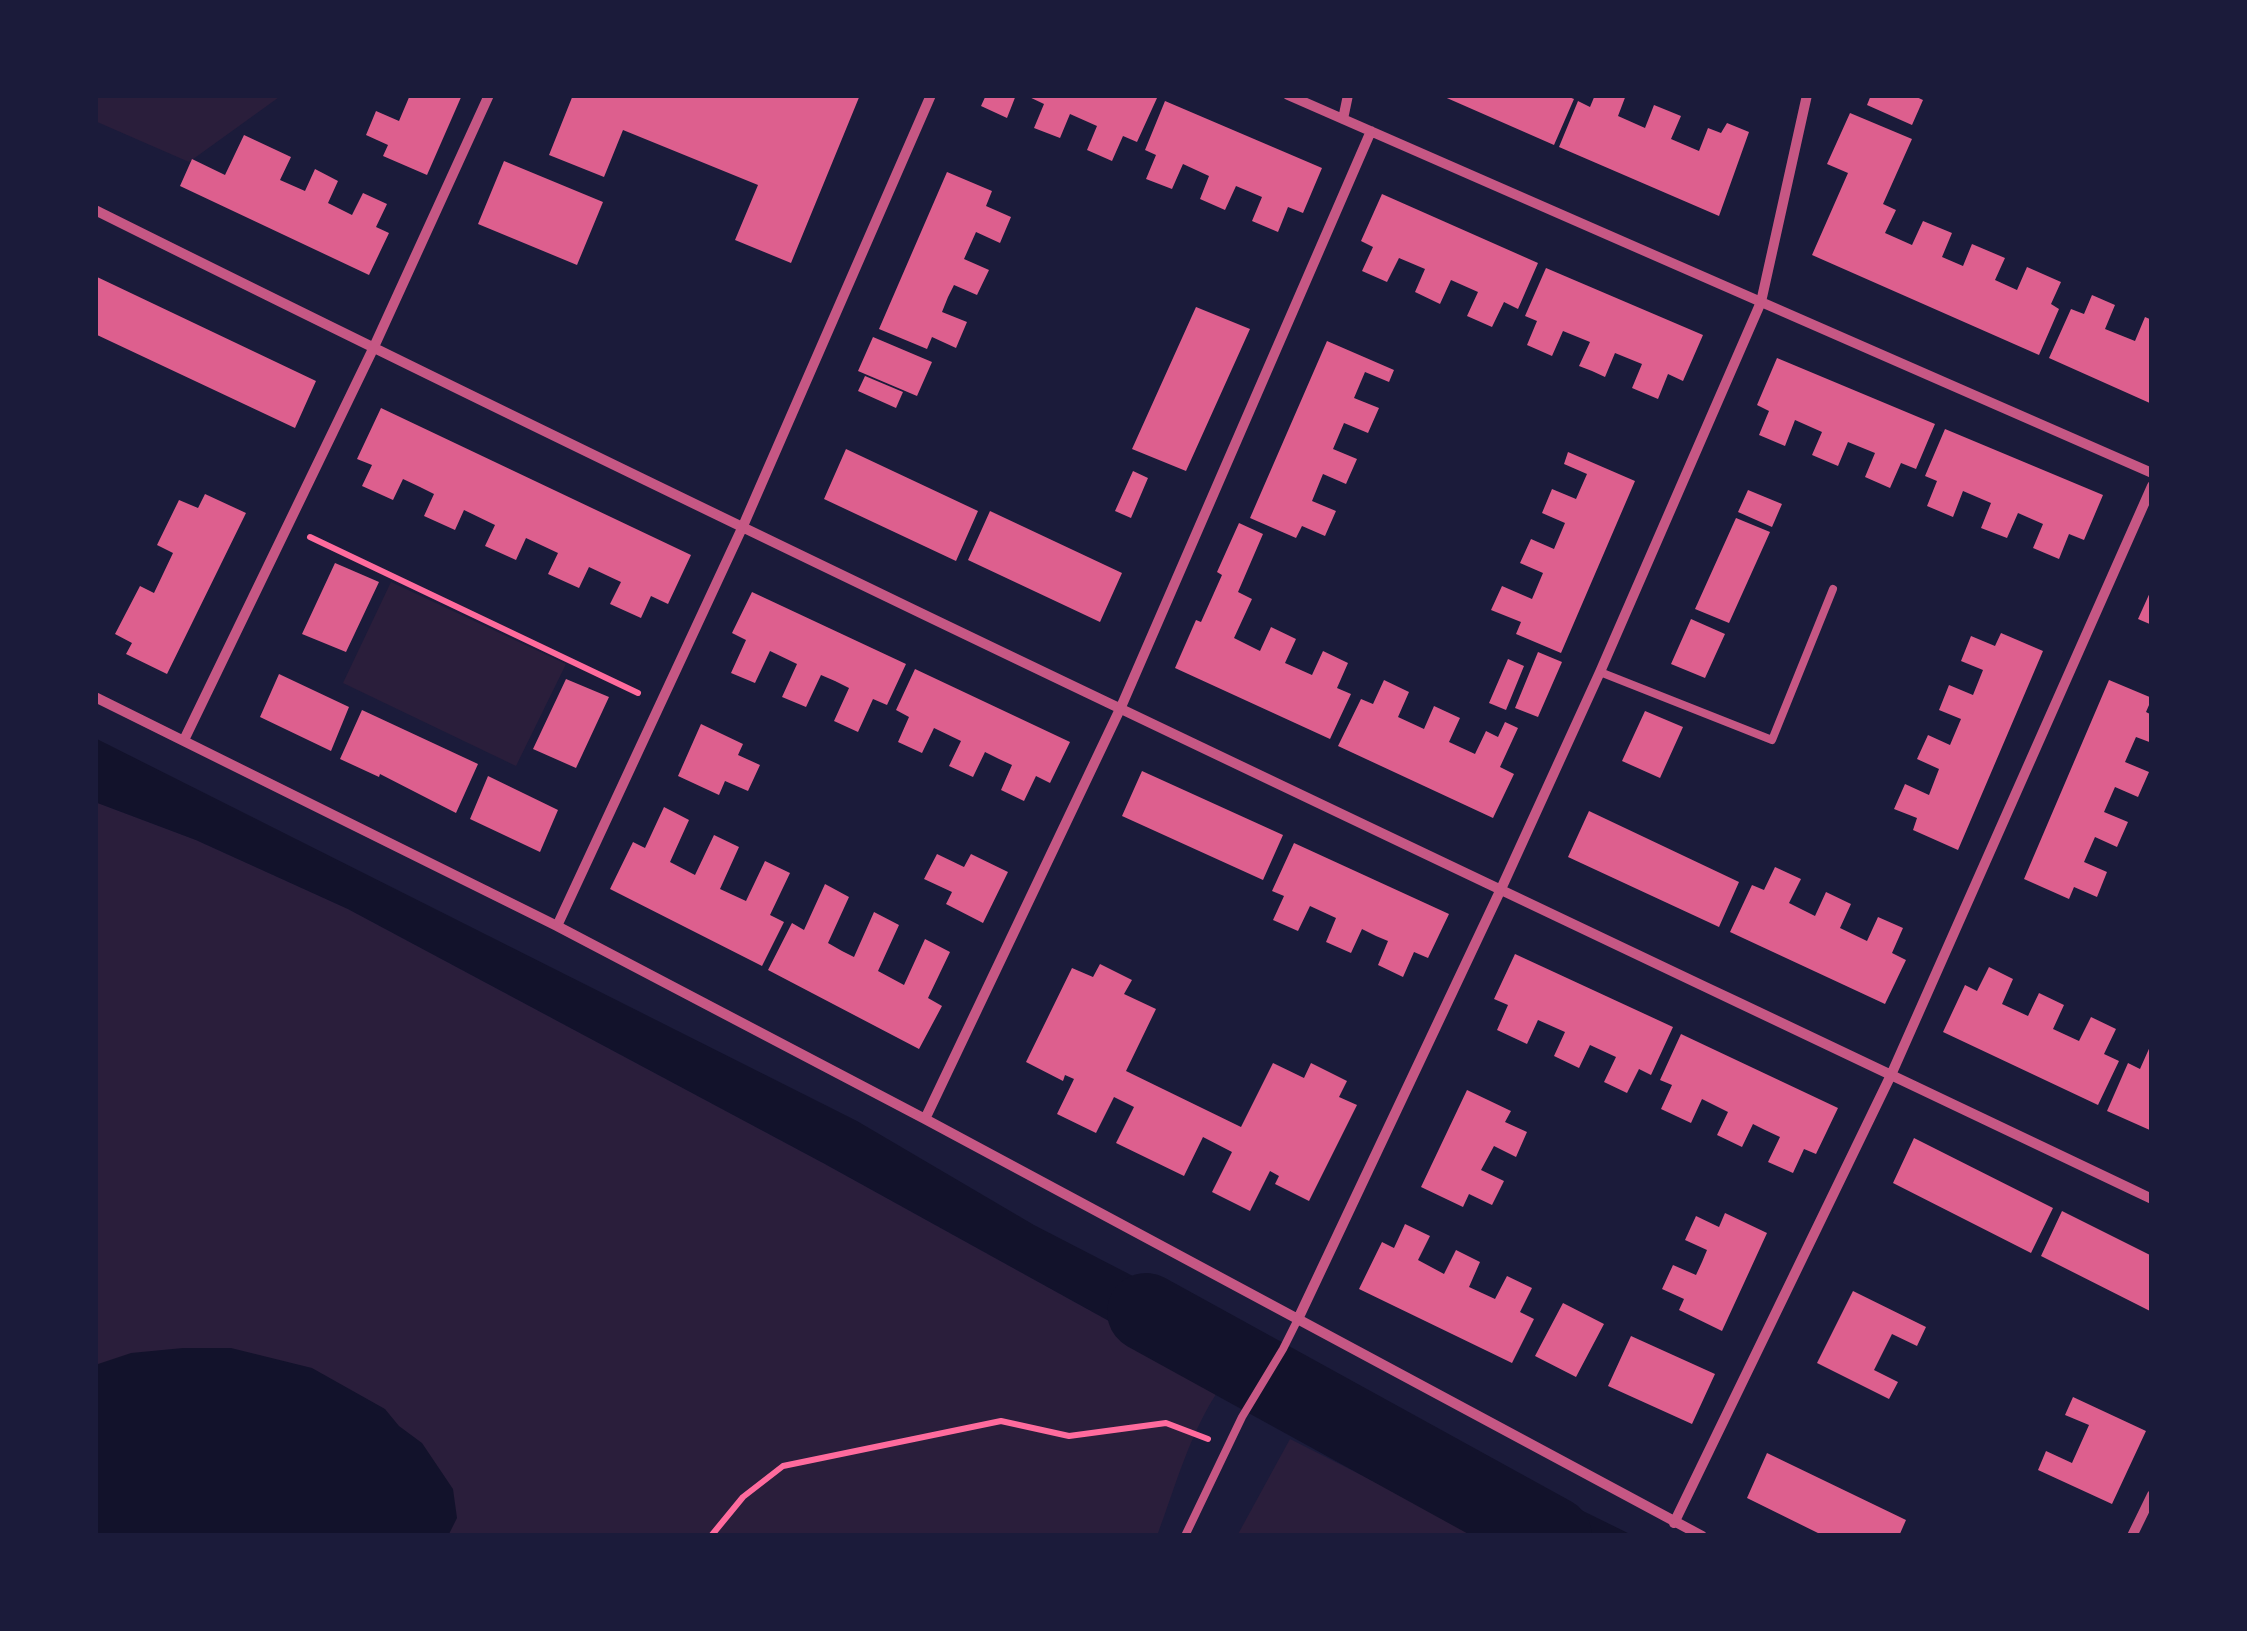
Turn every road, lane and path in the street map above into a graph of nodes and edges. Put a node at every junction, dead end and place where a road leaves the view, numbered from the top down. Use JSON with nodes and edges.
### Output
{"nodes":[{"id":1,"x":489,"y":95,"type":"edge"},
{"id":2,"x":931,"y":95,"type":"edge"},
{"id":3,"x":1288,"y":95,"type":"edge"},
{"id":4,"x":1348,"y":95,"type":"edge"},
{"id":5,"x":1807,"y":95,"type":"edge"},
{"id":6,"x":1342,"y":119,"type":"junction"},
{"id":7,"x":1370,"y":131,"type":"junction"},
{"id":8,"x":95,"y":210,"type":"edge"},
{"id":9,"x":1761,"y":302,"type":"junction"},
{"id":10,"x":373,"y":348,"type":"junction"},
{"id":11,"x":2152,"y":473,"type":"edge"},
{"id":12,"x":2152,"y":486,"type":"edge"},
{"id":13,"x":287,"y":526,"type":"junction"},
{"id":14,"x":743,"y":526,"type":"junction"},
{"id":15,"x":1833,"y":589,"type":"dead end"},
{"id":16,"x":1600,"y":672,"type":"junction"},
{"id":17,"x":95,"y":697,"type":"edge"},
{"id":18,"x":660,"y":704,"type":"junction"},
{"id":19,"x":1121,"y":708,"type":"junction"},
{"id":20,"x":184,"y":740,"type":"junction"},
{"id":21,"x":1501,"y":889,"type":"junction"},
{"id":22,"x":557,"y":926,"type":"junction"},
{"id":23,"x":1891,"y":1075,"type":"junction"},
{"id":24,"x":925,"y":1119,"type":"junction"},
{"id":25,"x":2152,"y":1199,"type":"edge"},
{"id":26,"x":1298,"y":1319,"type":"junction"},
{"id":27,"x":1228,"y":1447,"type":"junction"},
{"id":28,"x":2152,"y":1495,"type":"edge"},
{"id":29,"x":1674,"y":1522,"type":"junction"},
{"id":30,"x":711,"y":1536,"type":"edge"},
{"id":31,"x":1185,"y":1536,"type":"edge"},
{"id":32,"x":1702,"y":1536,"type":"edge"},
{"id":33,"x":2132,"y":1536,"type":"edge"}],
"edges":[{"from":1,"to":10,"type":"street"},
{"from":2,"to":14,"type":"street"},
{"from":3,"to":6,"type":"street"},
{"from":4,"to":6,"type":"street"},
{"from":5,"to":9,"type":"street"},
{"from":6,"to":7,"type":"street"},
{"from":7,"to":9,"type":"street"},
{"from":7,"to":19,"type":"street"},
{"from":8,"to":10,"type":"street"},
{"from":9,"to":11,"type":"street"},
{"from":9,"to":16,"type":"street"},
{"from":10,"to":13,"type":"street"},
{"from":10,"to":14,"type":"street"},
{"from":12,"to":23,"type":"street"},
{"from":13,"to":18,"type":"path"},
{"from":13,"to":20,"type":"street"},
{"from":14,"to":18,"type":"street"},
{"from":14,"to":19,"type":"street"},
{"from":15,"to":16,"type":"lane"},
{"from":16,"to":21,"type":"street"},
{"from":17,"to":20,"type":"street"},
{"from":18,"to":22,"type":"street"},
{"from":19,"to":21,"type":"street"},
{"from":19,"to":24,"type":"street"},
{"from":20,"to":22,"type":"street"},
{"from":21,"to":23,"type":"street"},
{"from":21,"to":26,"type":"street"},
{"from":22,"to":24,"type":"street"},
{"from":23,"to":25,"type":"street"},
{"from":23,"to":29,"type":"street"},
{"from":24,"to":26,"type":"street"},
{"from":26,"to":27,"type":"lane"},
{"from":26,"to":29,"type":"street"},
{"from":27,"to":30,"type":"path"},
{"from":27,"to":31,"type":"lane"},
{"from":28,"to":33,"type":"street"},
{"from":29,"to":32,"type":"street"}]}
